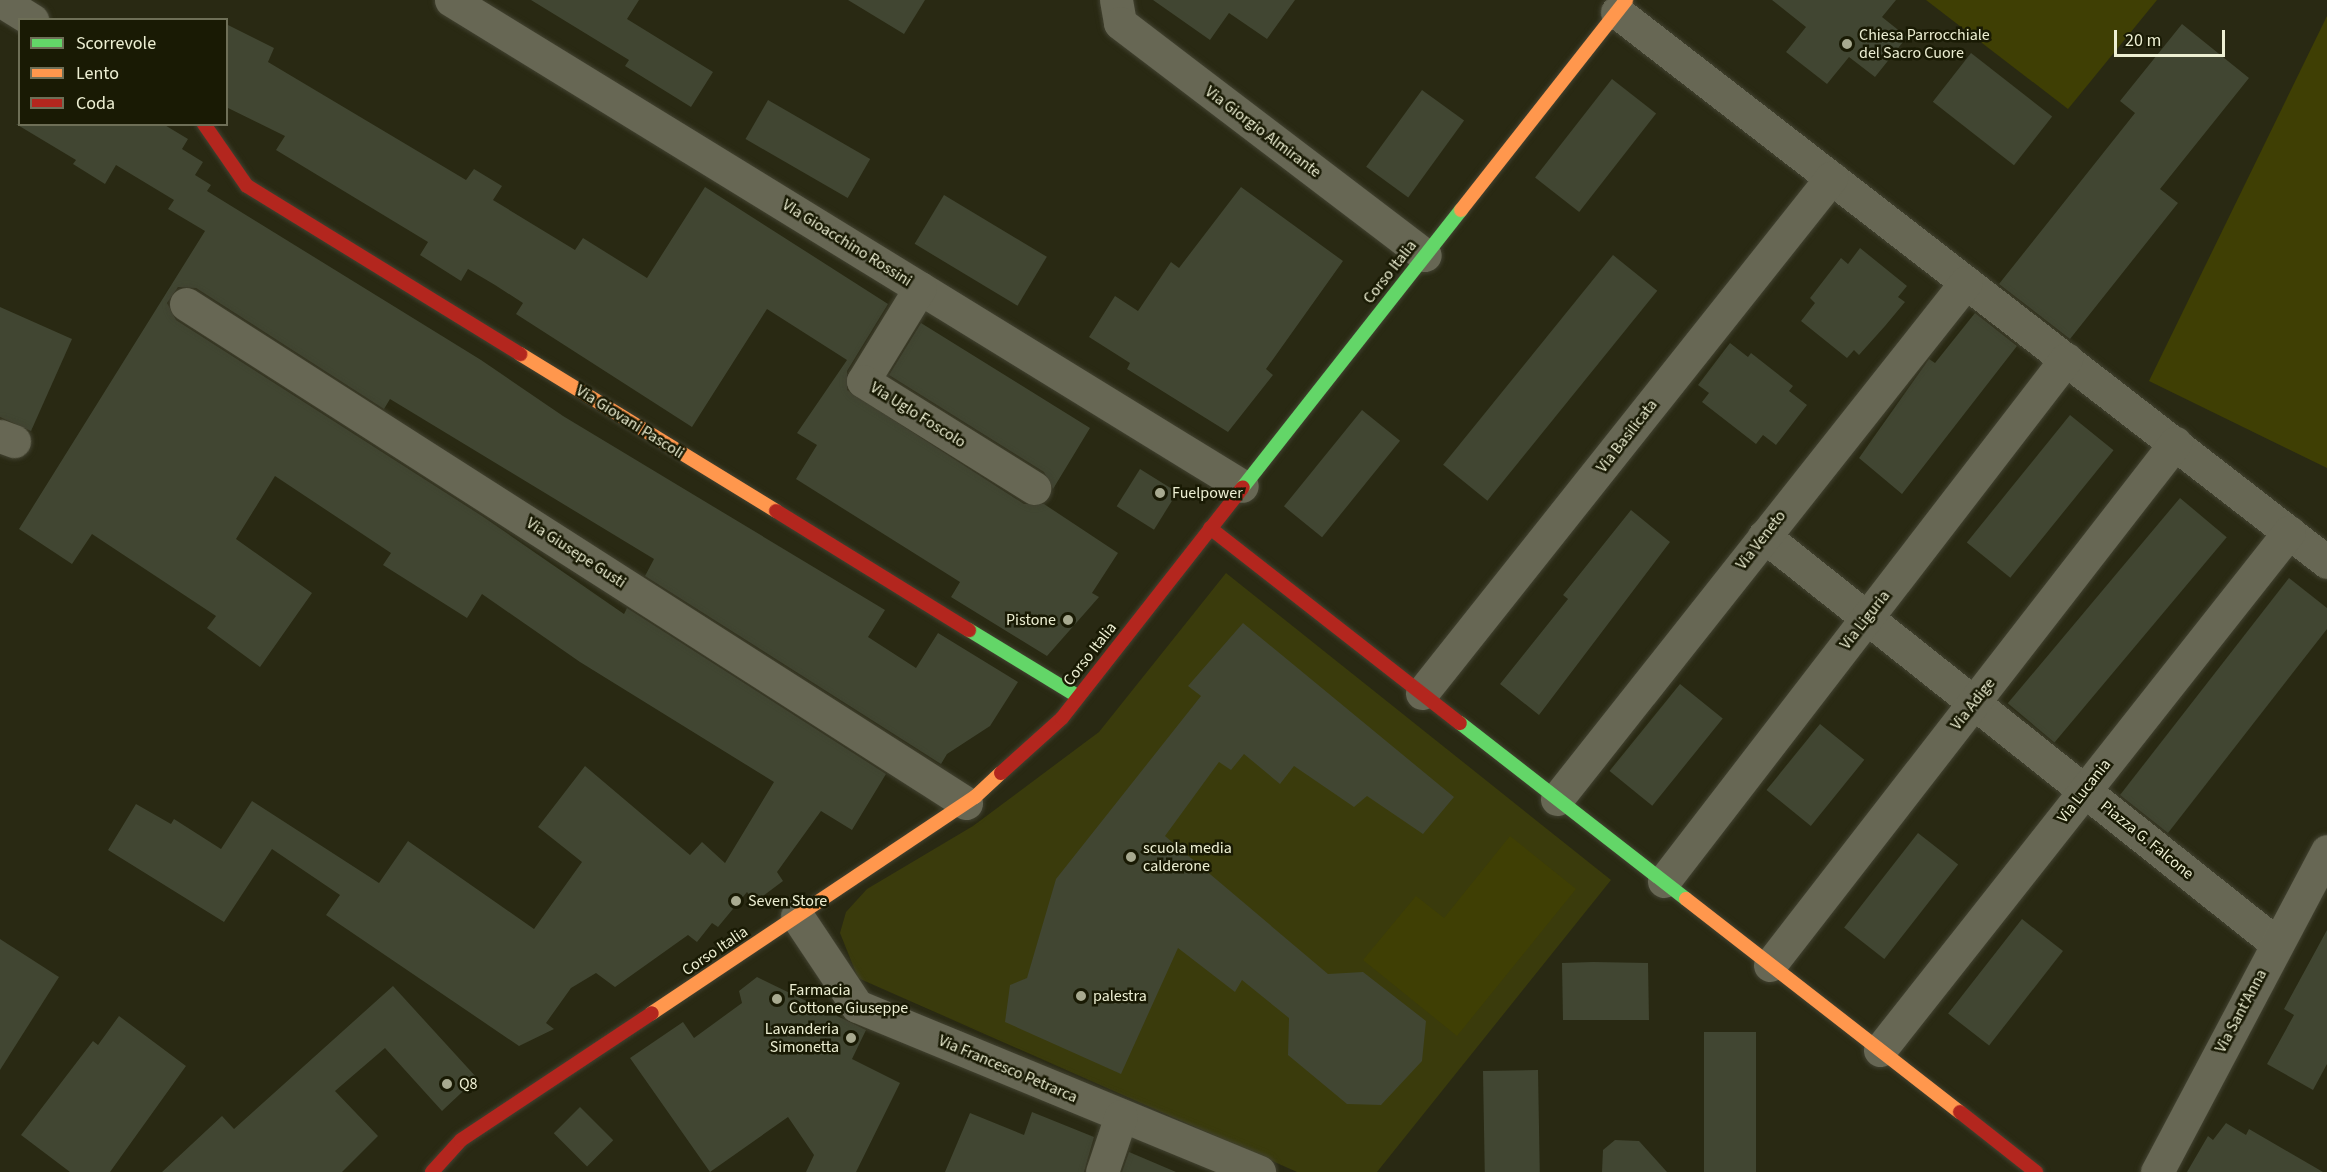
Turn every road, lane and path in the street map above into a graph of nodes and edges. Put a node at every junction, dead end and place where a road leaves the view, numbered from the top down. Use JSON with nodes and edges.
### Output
{"nodes":[{"id":1,"x":0,"y":0,"type":"edge"},
{"id":2,"x":451,"y":0,"type":"edge"},
{"id":3,"x":1116,"y":0,"type":"edge"},
{"id":4,"x":1621,"y":6,"type":"edge"},
{"id":5,"x":29,"y":18,"type":"edge"},
{"id":6,"x":205,"y":126,"type":"edge"},
{"id":7,"x":1831,"y":178,"type":"junction"},
{"id":8,"x":1425,"y":255,"type":"junction"},
{"id":9,"x":1966,"y":282,"type":"junction"},
{"id":10,"x":920,"y":288,"type":"junction"},
{"id":11,"x":186,"y":304,"type":"dead end"},
{"id":12,"x":2066,"y":360,"type":"junction"},
{"id":13,"x":2175,"y":443,"type":"junction"},
{"id":14,"x":1242,"y":486,"type":"junction"},
{"id":15,"x":1034,"y":488,"type":"dead end"},
{"id":16,"x":1210,"y":528,"type":"junction"},
{"id":17,"x":2289,"y":532,"type":"junction"},
{"id":18,"x":1764,"y":536,"type":"junction"},
{"id":19,"x":2327,"y":562,"type":"edge"},
{"id":20,"x":1867,"y":618,"type":"junction"},
{"id":21,"x":1422,"y":693,"type":"junction"},
{"id":22,"x":1077,"y":696,"type":"junction"},
{"id":23,"x":1974,"y":703,"type":"junction"},
{"id":24,"x":2085,"y":790,"type":"junction"},
{"id":25,"x":1557,"y":799,"type":"junction"},
{"id":26,"x":966,"y":803,"type":"junction"},
{"id":27,"x":2327,"y":851,"type":"edge"},
{"id":28,"x":1664,"y":881,"type":"junction"},
{"id":29,"x":797,"y":916,"type":"junction"},
{"id":30,"x":2276,"y":943,"type":"junction"},
{"id":31,"x":1770,"y":965,"type":"junction"},
{"id":32,"x":1880,"y":1050,"type":"junction"},
{"id":33,"x":1121,"y":1116,"type":"junction"},
{"id":34,"x":432,"y":1172,"type":"edge"},
{"id":35,"x":1102,"y":1172,"type":"edge"},
{"id":36,"x":1259,"y":1172,"type":"edge"},
{"id":37,"x":2036,"y":1172,"type":"edge"},
{"id":38,"x":2157,"y":1172,"type":"edge"}],
"edges":[{"from":1,"to":5,"type":"street"},
{"from":2,"to":10,"type":"street","name":"VIa Gioacchino Rossini"},
{"from":3,"to":8,"type":"street","name":"Via Giorgio Almirante"},
{"from":4,"to":7,"type":"street"},
{"from":4,"to":8,"type":"street","name":"Corso Italia"},
{"from":6,"to":22,"type":"street","name":"Via Giovani Pascoli"},
{"from":7,"to":9,"type":"street"},
{"from":7,"to":21,"type":"street","name":"Via Basilicata"},
{"from":8,"to":14,"type":"street","name":"Corso Italia"},
{"from":9,"to":12,"type":"street"},
{"from":9,"to":18,"type":"street","name":"Via Veneto"},
{"from":10,"to":14,"type":"street","name":"VIa Gioacchino Rossini"},
{"from":10,"to":15,"type":"street","name":"Via Uglo Foscolo"},
{"from":11,"to":26,"type":"street","name":"Via Giusepe Gusti"},
{"from":12,"to":13,"type":"street"},
{"from":12,"to":20,"type":"street","name":"Via Liguria"},
{"from":13,"to":17,"type":"street"},
{"from":13,"to":23,"type":"street","name":"Via Adige"},
{"from":14,"to":16,"type":"street","name":"Corso Italia"},
{"from":16,"to":21,"type":"street"},
{"from":16,"to":22,"type":"street","name":"Corso Italia"},
{"from":17,"to":19,"type":"street"},
{"from":17,"to":24,"type":"street","name":"Via Lucania"},
{"from":18,"to":20,"type":"street","name":"Piazza G. Falcone"},
{"from":18,"to":25,"type":"street","name":"Via Veneto"},
{"from":20,"to":23,"type":"street","name":"Piazza G. Falcone"},
{"from":20,"to":28,"type":"street","name":"Via Liguria"},
{"from":21,"to":25,"type":"street"},
{"from":22,"to":26,"type":"street","name":"Corso Italia"},
{"from":23,"to":24,"type":"street","name":"Piazza G. Falcone"},
{"from":23,"to":31,"type":"street","name":"Via Adige"},
{"from":24,"to":30,"type":"street","name":"Piazza G. Falcone"},
{"from":24,"to":32,"type":"street","name":"Via Lucania"},
{"from":25,"to":28,"type":"street"},
{"from":26,"to":29,"type":"street","name":"Corso Italia"},
{"from":27,"to":30,"type":"street","name":"Via Sant'Anna"},
{"from":28,"to":31,"type":"street"},
{"from":29,"to":33,"type":"street","name":"Via Francesco Petrarca"},
{"from":29,"to":34,"type":"street","name":"Corso Italia"},
{"from":30,"to":38,"type":"street","name":"Via Sant'Anna"},
{"from":31,"to":32,"type":"street"},
{"from":32,"to":37,"type":"street"},
{"from":33,"to":35,"type":"street"},
{"from":33,"to":36,"type":"street","name":"Via Francesco Petrarca"}]}
